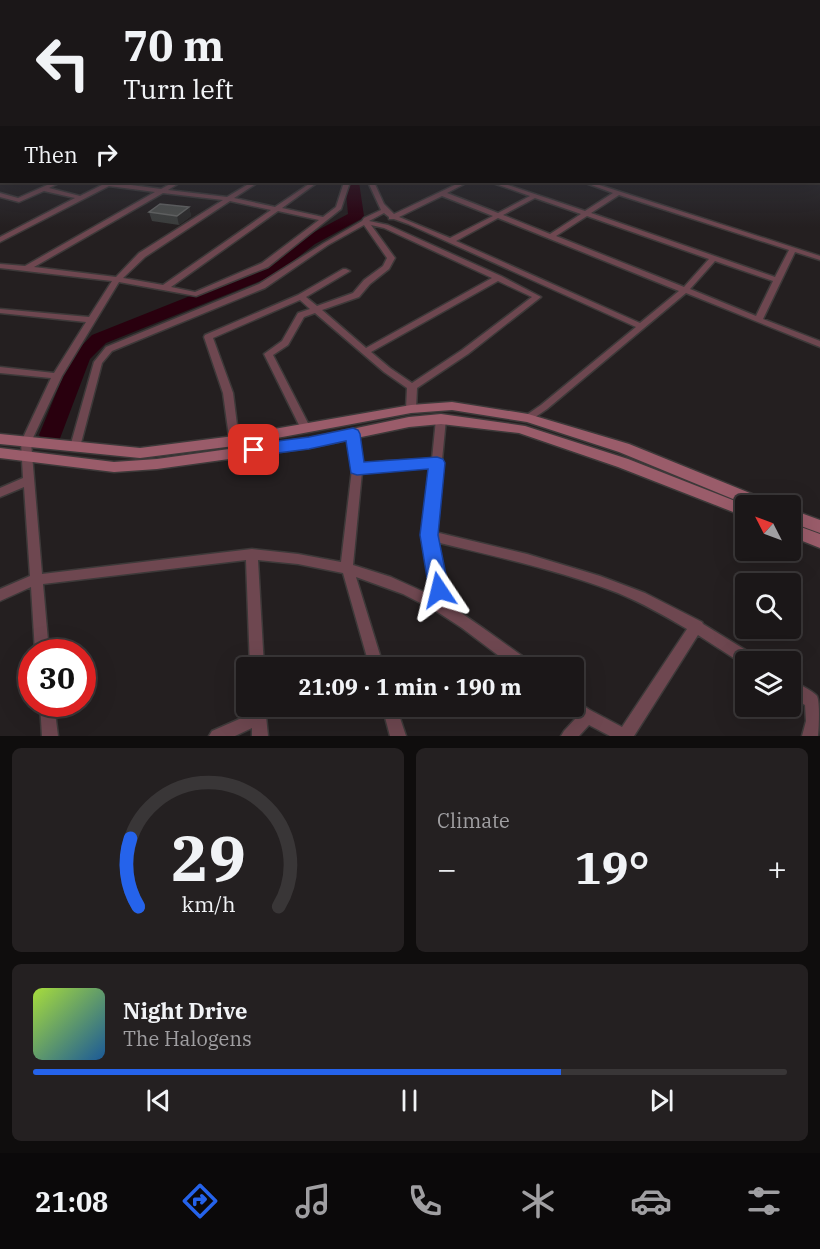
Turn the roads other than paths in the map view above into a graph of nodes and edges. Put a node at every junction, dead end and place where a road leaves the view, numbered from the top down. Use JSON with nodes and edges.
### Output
{"nodes":[{"id":1,"x":56,"y":183,"type":"edge"},
{"id":2,"x":110,"y":183,"type":"edge"},
{"id":3,"x":175,"y":183,"type":"edge"},
{"id":4,"x":254,"y":183,"type":"edge"},
{"id":5,"x":314,"y":183,"type":"edge"},
{"id":6,"x":347,"y":183,"type":"edge"},
{"id":7,"x":371,"y":183,"type":"edge"},
{"id":8,"x":440,"y":183,"type":"edge"},
{"id":9,"x":463,"y":183,"type":"edge"},
{"id":10,"x":498,"y":183,"type":"edge"},
{"id":11,"x":589,"y":183,"type":"edge"},
{"id":12,"x":44,"y":189,"type":"junction"},
{"id":13,"x":159,"y":192,"type":"junction"},
{"id":14,"x":443,"y":192,"type":"junction"},
{"id":15,"x":619,"y":192,"type":"junction"},
{"id":16,"x":0,"y":195,"type":"edge"},
{"id":17,"x":535,"y":196,"type":"junction"},
{"id":18,"x":81,"y":198,"type":"junction"},
{"id":19,"x":228,"y":200,"type":"junction"},
{"id":20,"x":277,"y":208,"type":"junction"},
{"id":21,"x":384,"y":211,"type":"junction"},
{"id":22,"x":585,"y":214,"type":"junction"},
{"id":23,"x":499,"y":216,"type":"junction"},
{"id":24,"x":391,"y":218,"type":"junction"},
{"id":25,"x":324,"y":219,"type":"junction"},
{"id":26,"x":365,"y":222,"type":"junction"},
{"id":27,"x":550,"y":237,"type":"junction"},
{"id":28,"x":0,"y":240,"type":"edge"},
{"id":29,"x":450,"y":241,"type":"junction"},
{"id":30,"x":793,"y":249,"type":"junction"},
{"id":31,"x":713,"y":258,"type":"junction"},
{"id":32,"x":820,"y":258,"type":"edge"},
{"id":33,"x":0,"y":266,"type":"edge"},
{"id":34,"x":27,"y":268,"type":"junction"},
{"id":35,"x":346,"y":271,"type":"dead end"},
{"id":36,"x":498,"y":278,"type":"junction"},
{"id":37,"x":118,"y":279,"type":"junction"},
{"id":38,"x":777,"y":280,"type":"junction"},
{"id":39,"x":166,"y":287,"type":"junction"},
{"id":40,"x":685,"y":290,"type":"junction"},
{"id":41,"x":301,"y":297,"type":"junction"},
{"id":42,"x":318,"y":309,"type":"junction"},
{"id":43,"x":0,"y":311,"type":"edge"},
{"id":44,"x":759,"y":319,"type":"junction"},
{"id":45,"x":91,"y":320,"type":"junction"},
{"id":46,"x":641,"y":326,"type":"junction"},
{"id":47,"x":820,"y":344,"type":"edge"},
{"id":48,"x":367,"y":351,"type":"junction"},
{"id":49,"x":0,"y":370,"type":"edge"},
{"id":50,"x":57,"y":376,"type":"junction"},
{"id":51,"x":411,"y":387,"type":"junction"},
{"id":52,"x":411,"y":409,"type":"junction"},
{"id":53,"x":441,"y":419,"type":"junction"},
{"id":54,"x":524,"y":423,"type":"junction"},
{"id":55,"x":306,"y":429,"type":"junction"},
{"id":56,"x":353,"y":434,"type":"junction"},
{"id":57,"x":0,"y":440,"type":"edge"},
{"id":58,"x":234,"y":441,"type":"junction"},
{"id":59,"x":75,"y":447,"type":"junction"},
{"id":60,"x":26,"y":449,"type":"junction"},
{"id":61,"x":0,"y":453,"type":"edge"},
{"id":62,"x":437,"y":463,"type":"junction"},
{"id":63,"x":357,"y":469,"type":"junction"},
{"id":64,"x":28,"y":481,"type":"junction"},
{"id":65,"x":0,"y":493,"type":"edge"},
{"id":66,"x":740,"y":495,"type":"edge"},
{"id":67,"x":735,"y":508,"type":"edge"},
{"id":68,"x":801,"y":519,"type":"edge"},
{"id":69,"x":820,"y":527,"type":"edge"},
{"id":70,"x":801,"y":533,"type":"edge"},
{"id":71,"x":429,"y":535,"type":"junction"},
{"id":72,"x":820,"y":541,"type":"edge"},
{"id":73,"x":252,"y":554,"type":"junction"},
{"id":74,"x":347,"y":567,"type":"junction"},
{"id":75,"x":34,"y":580,"type":"junction"},
{"id":76,"x":0,"y":595,"type":"edge"},
{"id":77,"x":442,"y":609,"type":"junction"},
{"id":78,"x":697,"y":626,"type":"junction"},
{"id":79,"x":41,"y":639,"type":"edge"},
{"id":80,"x":735,"y":651,"type":"edge"},
{"id":81,"x":257,"y":657,"type":"edge"},
{"id":82,"x":374,"y":657,"type":"edge"},
{"id":83,"x":511,"y":657,"type":"edge"},
{"id":84,"x":801,"y":694,"type":"edge"},
{"id":85,"x":48,"y":717,"type":"edge"},
{"id":86,"x":250,"y":717,"type":"edge"},
{"id":87,"x":259,"y":717,"type":"edge"},
{"id":88,"x":392,"y":717,"type":"edge"},
{"id":89,"x":586,"y":718,"type":"joint"},
{"id":90,"x":50,"y":736,"type":"edge"},
{"id":91,"x":217,"y":736,"type":"edge"},
{"id":92,"x":260,"y":736,"type":"edge"},
{"id":93,"x":398,"y":736,"type":"edge"},
{"id":94,"x":569,"y":736,"type":"edge"},
{"id":95,"x":624,"y":736,"type":"edge"},
{"id":96,"x":810,"y":736,"type":"edge"}],
"edges":[{"from":1,"to":12,"type":"street"},
{"from":2,"to":13,"type":"street"},
{"from":2,"to":18,"type":"street"},
{"from":3,"to":13,"type":"street"},
{"from":4,"to":19,"type":"street"},
{"from":5,"to":20,"type":"street"},
{"from":6,"to":25,"type":"street"},
{"from":7,"to":21,"type":"street"},
{"from":8,"to":14,"type":"street"},
{"from":9,"to":14,"type":"street"},
{"from":10,"to":17,"type":"street"},
{"from":11,"to":15,"type":"street"},
{"from":12,"to":16,"type":"street"},
{"from":12,"to":18,"type":"street"},
{"from":13,"to":19,"type":"street"},
{"from":13,"to":34,"type":"street"},
{"from":14,"to":23,"type":"street"},
{"from":14,"to":24,"type":"street"},
{"from":15,"to":22,"type":"street"},
{"from":15,"to":30,"type":"street"},
{"from":17,"to":22,"type":"street"},
{"from":17,"to":23,"type":"street"},
{"from":18,"to":28,"type":"street"},
{"from":19,"to":20,"type":"street"},
{"from":19,"to":37,"type":"street"},
{"from":20,"to":25,"type":"street"},
{"from":20,"to":39,"type":"street"},
{"from":21,"to":24,"type":"street"},
{"from":21,"to":26,"type":"street"},
{"from":22,"to":27,"type":"street"},
{"from":22,"to":31,"type":"street"},
{"from":23,"to":27,"type":"street"},
{"from":23,"to":29,"type":"street"},
{"from":24,"to":29,"type":"street"},
{"from":25,"to":39,"type":"street"},
{"from":26,"to":36,"type":"street"},
{"from":26,"to":42,"type":"street"},
{"from":26,"to":59,"type":"street"},
{"from":27,"to":40,"type":"street"},
{"from":29,"to":46,"type":"street"},
{"from":30,"to":32,"type":"street"},
{"from":30,"to":38,"type":"street"},
{"from":31,"to":38,"type":"street"},
{"from":31,"to":40,"type":"street"},
{"from":33,"to":34,"type":"street"},
{"from":34,"to":37,"type":"street"},
{"from":35,"to":41,"type":"street"},
{"from":36,"to":48,"type":"street"},
{"from":36,"to":51,"type":"street"},
{"from":37,"to":39,"type":"street"},
{"from":37,"to":45,"type":"street"},
{"from":38,"to":44,"type":"street"},
{"from":40,"to":44,"type":"street"},
{"from":40,"to":46,"type":"street"},
{"from":41,"to":42,"type":"street"},
{"from":41,"to":58,"type":"street"},
{"from":42,"to":48,"type":"street"},
{"from":42,"to":55,"type":"street"},
{"from":43,"to":45,"type":"street"},
{"from":44,"to":47,"type":"street"},
{"from":45,"to":50,"type":"street"},
{"from":46,"to":54,"type":"street"},
{"from":48,"to":51,"type":"street"},
{"from":49,"to":50,"type":"street"},
{"from":50,"to":60,"type":"street"},
{"from":51,"to":52,"type":"street"},
{"from":52,"to":54,"type":"street"},
{"from":52,"to":55,"type":"street"},
{"from":53,"to":54,"type":"street"},
{"from":53,"to":56,"type":"street"},
{"from":53,"to":62,"type":"street"},
{"from":54,"to":66,"type":"street"},
{"from":54,"to":67,"type":"street"},
{"from":55,"to":58,"type":"street"},
{"from":56,"to":60,"type":"street"},
{"from":56,"to":63,"type":"street"},
{"from":57,"to":60,"type":"street"},
{"from":58,"to":59,"type":"street"},
{"from":59,"to":60,"type":"street"},
{"from":60,"to":61,"type":"street"},
{"from":60,"to":64,"type":"street"},
{"from":62,"to":63,"type":"street"},
{"from":62,"to":71,"type":"street"},
{"from":63,"to":74,"type":"street"},
{"from":64,"to":65,"type":"street"},
{"from":64,"to":75,"type":"street"},
{"from":68,"to":69,"type":"street"},
{"from":70,"to":72,"type":"street"},
{"from":71,"to":77,"type":"street"},
{"from":71,"to":78,"type":"street"},
{"from":73,"to":74,"type":"street"},
{"from":73,"to":75,"type":"street"},
{"from":73,"to":81,"type":"street"},
{"from":74,"to":77,"type":"street"},
{"from":74,"to":82,"type":"street"},
{"from":75,"to":76,"type":"street"},
{"from":75,"to":79,"type":"street"},
{"from":77,"to":83,"type":"street"},
{"from":78,"to":80,"type":"street"},
{"from":78,"to":95,"type":"street"},
{"from":84,"to":96,"type":"street"},
{"from":85,"to":90,"type":"street"},
{"from":86,"to":91,"type":"street"},
{"from":87,"to":92,"type":"street"},
{"from":88,"to":93,"type":"street"},
{"from":89,"to":94,"type":"street"},
{"from":89,"to":95,"type":"street"}]}
